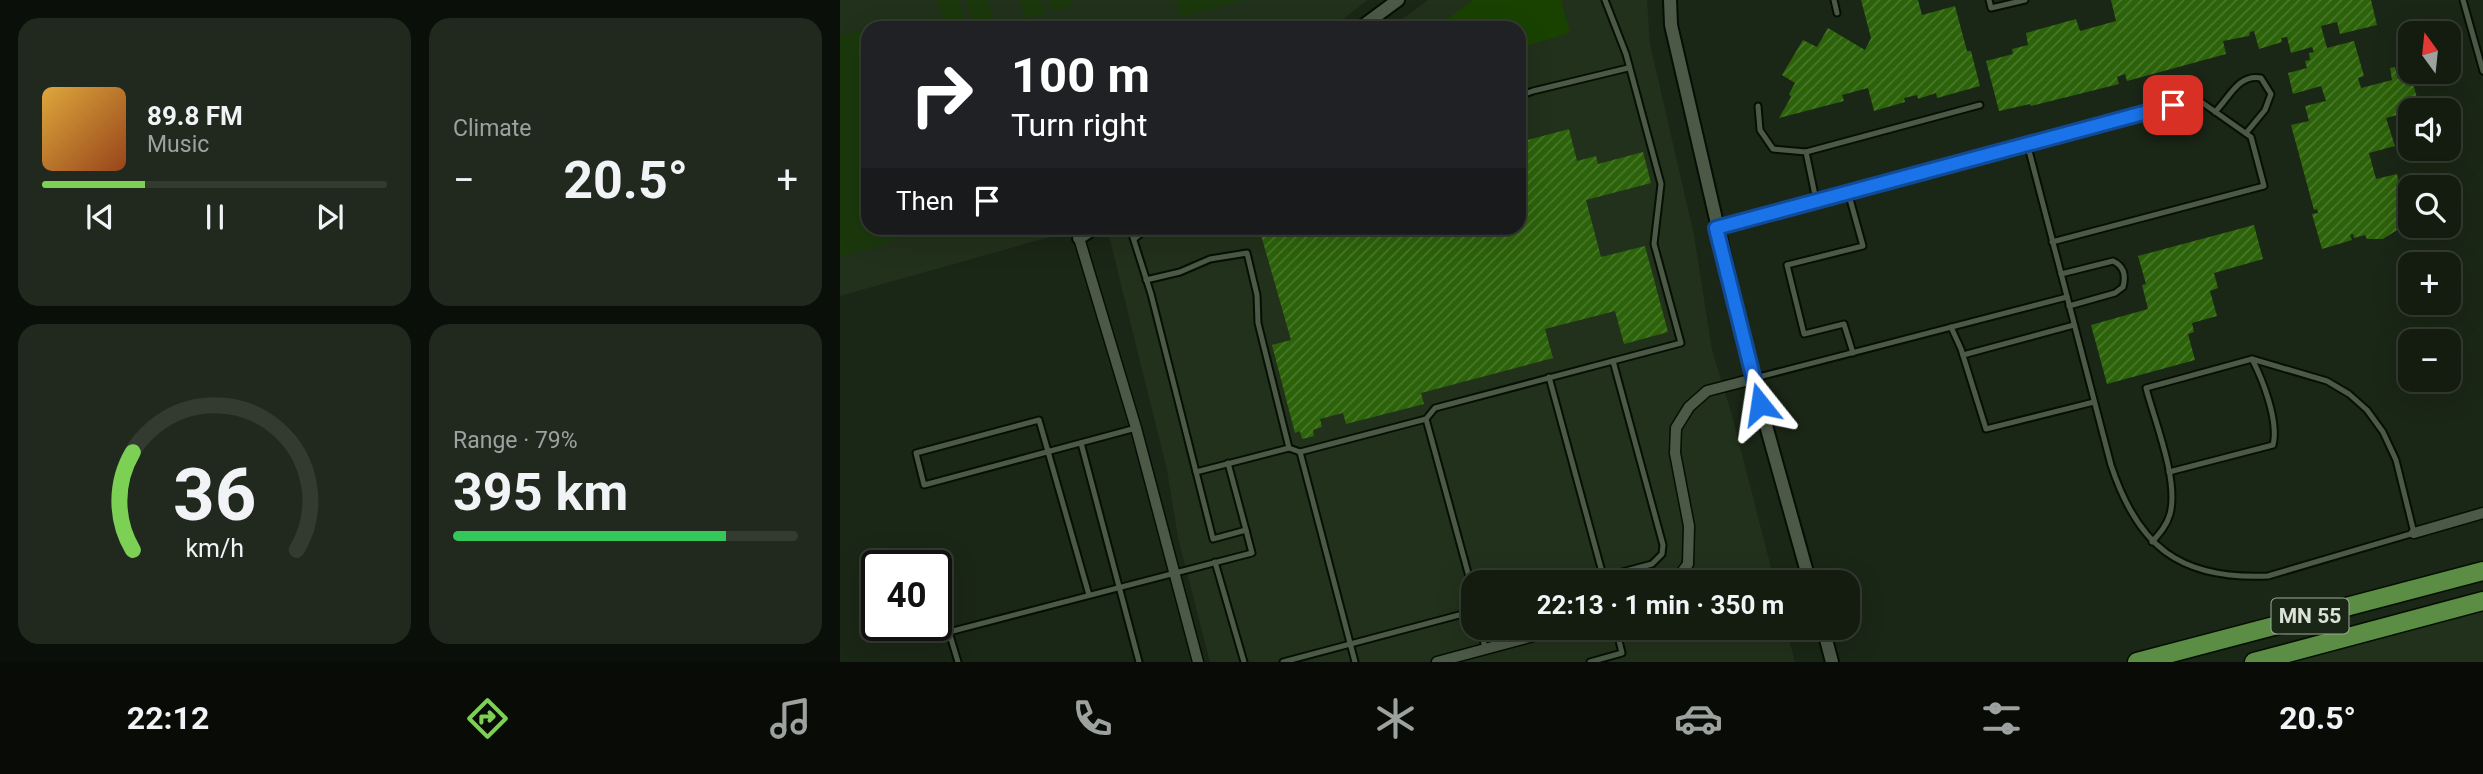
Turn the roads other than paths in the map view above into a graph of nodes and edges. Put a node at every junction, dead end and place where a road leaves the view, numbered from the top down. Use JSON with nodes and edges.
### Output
{"nodes":[{"id":1,"x":1398,"y":0,"type":"edge"},
{"id":2,"x":1605,"y":0,"type":"edge"},
{"id":3,"x":1670,"y":0,"type":"edge"},
{"id":4,"x":1834,"y":0,"type":"edge"},
{"id":5,"x":1989,"y":0,"type":"edge"},
{"id":6,"x":2025,"y":0,"type":"edge"},
{"id":7,"x":2463,"y":0,"type":"edge"},
{"id":8,"x":1837,"y":13,"type":"dead end"},
{"id":9,"x":1370,"y":21,"type":"edge"},
{"id":10,"x":1628,"y":68,"type":"junction"},
{"id":11,"x":2483,"y":71,"type":"edge"},
{"id":12,"x":1526,"y":93,"type":"edge"},
{"id":13,"x":1980,"y":105,"type":"dead end"},
{"id":14,"x":1758,"y":106,"type":"dead end"},
{"id":15,"x":2215,"y":112,"type":"junction"},
{"id":16,"x":2246,"y":134,"type":"junction"},
{"id":17,"x":2027,"y":144,"type":"junction"},
{"id":18,"x":1805,"y":152,"type":"junction"},
{"id":19,"x":1848,"y":192,"type":"junction"},
{"id":20,"x":1816,"y":200,"type":"junction"},
{"id":21,"x":1716,"y":228,"type":"junction"},
{"id":22,"x":1084,"y":235,"type":"edge"},
{"id":23,"x":1133,"y":235,"type":"edge"},
{"id":24,"x":1139,"y":235,"type":"edge"},
{"id":25,"x":1079,"y":238,"type":"joint"},
{"id":26,"x":1134,"y":239,"type":"junction"},
{"id":27,"x":2052,"y":242,"type":"junction"},
{"id":28,"x":2061,"y":274,"type":"junction"},
{"id":29,"x":1146,"y":280,"type":"junction"},
{"id":30,"x":2067,"y":297,"type":"junction"},
{"id":31,"x":2069,"y":306,"type":"junction"},
{"id":32,"x":2074,"y":325,"type":"junction"},
{"id":33,"x":1951,"y":327,"type":"junction"},
{"id":34,"x":1853,"y":353,"type":"junction"},
{"id":35,"x":1963,"y":355,"type":"junction"},
{"id":36,"x":2252,"y":359,"type":"junction"},
{"id":37,"x":1614,"y":360,"type":"junction"},
{"id":38,"x":1549,"y":377,"type":"junction"},
{"id":39,"x":1753,"y":379,"type":"junction"},
{"id":40,"x":2094,"y":402,"type":"junction"},
{"id":41,"x":1426,"y":419,"type":"junction"},
{"id":42,"x":1136,"y":428,"type":"junction"},
{"id":43,"x":1081,"y":443,"type":"junction"},
{"id":44,"x":1289,"y":447,"type":"junction"},
{"id":45,"x":1048,"y":452,"type":"junction"},
{"id":46,"x":1300,"y":453,"type":"junction"},
{"id":47,"x":1228,"y":463,"type":"junction"},
{"id":48,"x":1196,"y":472,"type":"junction"},
{"id":49,"x":2169,"y":472,"type":"junction"},
{"id":50,"x":2483,"y":513,"type":"edge"},
{"id":51,"x":1246,"y":530,"type":"junction"},
{"id":52,"x":2414,"y":533,"type":"junction"},
{"id":53,"x":2152,"y":542,"type":"junction"},
{"id":54,"x":1215,"y":562,"type":"junction"},
{"id":55,"x":1467,"y":570,"type":"edge"},
{"id":56,"x":1602,"y":570,"type":"edge"},
{"id":57,"x":1634,"y":570,"type":"edge"},
{"id":58,"x":1684,"y":570,"type":"edge"},
{"id":59,"x":1806,"y":570,"type":"edge"},
{"id":60,"x":2483,"y":571,"type":"edge"},
{"id":61,"x":1174,"y":572,"type":"junction"},
{"id":62,"x":1118,"y":587,"type":"junction"},
{"id":63,"x":1089,"y":595,"type":"junction"},
{"id":64,"x":2483,"y":601,"type":"edge"},
{"id":65,"x":1461,"y":614,"type":"edge"},
{"id":66,"x":1483,"y":640,"type":"edge"},
{"id":67,"x":1518,"y":640,"type":"edge"},
{"id":68,"x":1619,"y":640,"type":"edge"},
{"id":69,"x":1826,"y":640,"type":"edge"},
{"id":70,"x":1350,"y":644,"type":"junction"},
{"id":71,"x":1485,"y":649,"type":"junction"},
{"id":72,"x":1622,"y":653,"type":"junction"},
{"id":73,"x":958,"y":662,"type":"edge"},
{"id":74,"x":1139,"y":662,"type":"edge"},
{"id":75,"x":1198,"y":662,"type":"edge"},
{"id":76,"x":1244,"y":662,"type":"edge"},
{"id":77,"x":1283,"y":662,"type":"edge"},
{"id":78,"x":1355,"y":662,"type":"edge"},
{"id":79,"x":1437,"y":662,"type":"edge"},
{"id":80,"x":1590,"y":662,"type":"edge"},
{"id":81,"x":1624,"y":662,"type":"edge"},
{"id":82,"x":1832,"y":662,"type":"edge"},
{"id":83,"x":2137,"y":662,"type":"edge"},
{"id":84,"x":2254,"y":662,"type":"edge"}],
"edges":[{"from":1,"to":9,"type":"street"},
{"from":2,"to":10,"type":"lane"},
{"from":3,"to":21,"type":"street"},
{"from":4,"to":8,"type":"lane"},
{"from":5,"to":6,"type":"lane"},
{"from":7,"to":11,"type":"lane"},
{"from":10,"to":12,"type":"lane"},
{"from":10,"to":37,"type":"lane"},
{"from":13,"to":18,"type":"lane"},
{"from":14,"to":18,"type":"lane"},
{"from":15,"to":16,"type":"lane"},
{"from":15,"to":16,"type":"lane"},
{"from":15,"to":17,"type":"lane"},
{"from":16,"to":27,"type":"lane"},
{"from":17,"to":19,"type":"lane"},
{"from":17,"to":27,"type":"lane"},
{"from":18,"to":20,"type":"lane"},
{"from":19,"to":20,"type":"lane"},
{"from":19,"to":34,"type":"lane"},
{"from":20,"to":21,"type":"lane"},
{"from":21,"to":39,"type":"street"},
{"from":22,"to":25,"type":"street"},
{"from":23,"to":26,"type":"lane"},
{"from":24,"to":26,"type":"lane"},
{"from":25,"to":42,"type":"street"},
{"from":26,"to":29,"type":"lane"},
{"from":27,"to":28,"type":"lane"},
{"from":28,"to":30,"type":"lane"},
{"from":28,"to":31,"type":"lane"},
{"from":29,"to":44,"type":"lane"},
{"from":29,"to":48,"type":"lane"},
{"from":30,"to":31,"type":"lane"},
{"from":30,"to":33,"type":"lane"},
{"from":31,"to":32,"type":"lane"},
{"from":32,"to":35,"type":"lane"},
{"from":32,"to":40,"type":"lane"},
{"from":33,"to":34,"type":"lane"},
{"from":33,"to":35,"type":"lane"},
{"from":34,"to":39,"type":"lane"},
{"from":35,"to":40,"type":"lane"},
{"from":36,"to":49,"type":"lane"},
{"from":36,"to":49,"type":"lane"},
{"from":36,"to":52,"type":"lane"},
{"from":37,"to":38,"type":"lane"},
{"from":37,"to":57,"type":"lane"},
{"from":38,"to":41,"type":"lane"},
{"from":38,"to":56,"type":"lane"},
{"from":39,"to":58,"type":"street"},
{"from":39,"to":59,"type":"street"},
{"from":40,"to":53,"type":"lane"},
{"from":41,"to":46,"type":"lane"},
{"from":41,"to":55,"type":"lane"},
{"from":42,"to":43,"type":"lane"},
{"from":42,"to":61,"type":"street"},
{"from":43,"to":45,"type":"lane"},
{"from":43,"to":62,"type":"lane"},
{"from":44,"to":46,"type":"lane"},
{"from":44,"to":47,"type":"lane"},
{"from":45,"to":45,"type":"lane"},
{"from":45,"to":63,"type":"lane"},
{"from":46,"to":70,"type":"lane"},
{"from":47,"to":48,"type":"lane"},
{"from":47,"to":51,"type":"lane"},
{"from":48,"to":51,"type":"lane"},
{"from":49,"to":53,"type":"lane"},
{"from":50,"to":52,"type":"street"},
{"from":51,"to":54,"type":"lane"},
{"from":52,"to":53,"type":"lane"},
{"from":54,"to":61,"type":"lane"},
{"from":54,"to":76,"type":"lane"},
{"from":60,"to":83,"type":"highway","number":"MN 55"},
{"from":61,"to":62,"type":"lane"},
{"from":61,"to":75,"type":"street"},
{"from":62,"to":63,"type":"lane"},
{"from":62,"to":74,"type":"lane"},
{"from":63,"to":73,"type":"lane"},
{"from":64,"to":84,"type":"highway","number":"MN 55"},
{"from":65,"to":70,"type":"lane"},
{"from":66,"to":71,"type":"lane"},
{"from":67,"to":71,"type":"street"},
{"from":68,"to":72,"type":"lane"},
{"from":69,"to":82,"type":"street"},
{"from":70,"to":77,"type":"lane"},
{"from":70,"to":78,"type":"lane"},
{"from":71,"to":79,"type":"street"},
{"from":72,"to":80,"type":"lane"},
{"from":72,"to":81,"type":"lane"}]}
